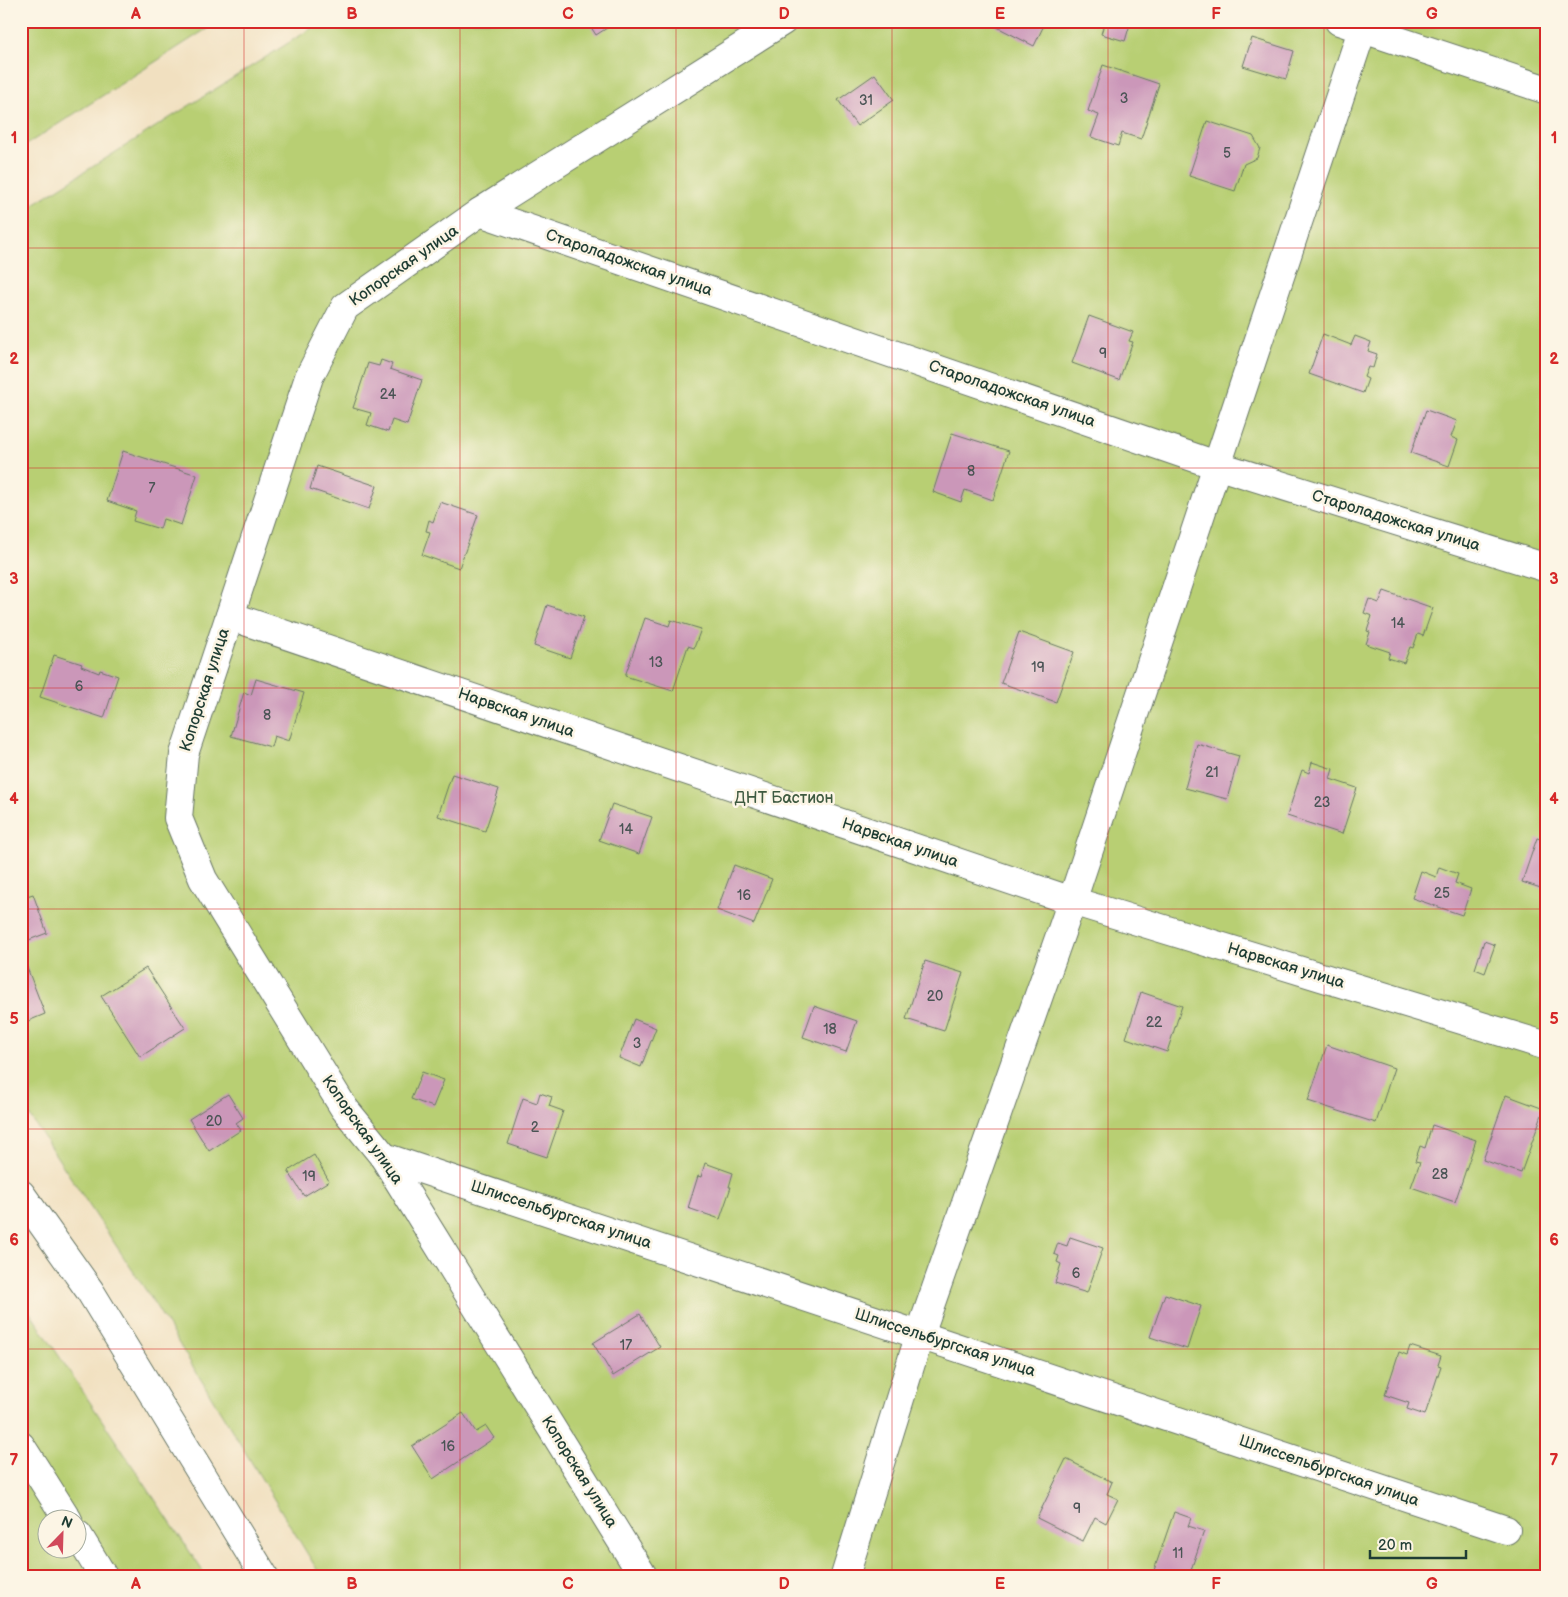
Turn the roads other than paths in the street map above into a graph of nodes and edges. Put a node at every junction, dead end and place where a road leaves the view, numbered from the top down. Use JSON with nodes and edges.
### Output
{"nodes":[{"id":1,"x":783,"y":21,"type":"edge"},
{"id":2,"x":1351,"y":26,"type":"edge"},
{"id":3,"x":1547,"y":90,"type":"edge"},
{"id":4,"x":480,"y":212,"type":"junction"},
{"id":5,"x":1216,"y":464,"type":"junction"},
{"id":6,"x":1547,"y":568,"type":"edge"},
{"id":7,"x":230,"y":616,"type":"junction"},
{"id":8,"x":1072,"y":901,"type":"junction"},
{"id":9,"x":1547,"y":1046,"type":"edge"},
{"id":10,"x":384,"y":1156,"type":"junction"},
{"id":11,"x":21,"y":1194,"type":"edge"},
{"id":12,"x":920,"y":1334,"type":"junction"},
{"id":13,"x":21,"y":1446,"type":"edge"},
{"id":14,"x":62,"y":1510,"type":"edge"},
{"id":15,"x":1506,"y":1530,"type":"dead end"},
{"id":16,"x":88,"y":1551,"type":"edge"},
{"id":17,"x":103,"y":1576,"type":"edge"},
{"id":18,"x":264,"y":1576,"type":"edge"},
{"id":19,"x":643,"y":1576,"type":"edge"},
{"id":20,"x":845,"y":1576,"type":"edge"}],
"edges":[{"from":1,"to":4,"type":"street","name":"Копорская улица"},
{"from":2,"to":3,"type":"street"},
{"from":2,"to":5,"type":"street"},
{"from":4,"to":5,"type":"street","name":"Староладожская улица"},
{"from":4,"to":7,"type":"street","name":"Копорская улица"},
{"from":5,"to":6,"type":"street","name":"Староладожская улица"},
{"from":5,"to":8,"type":"street"},
{"from":7,"to":8,"type":"street","name":"Нарвская улица"},
{"from":7,"to":10,"type":"street","name":"Копорская улица"},
{"from":8,"to":9,"type":"street","name":"Нарвская улица"},
{"from":8,"to":12,"type":"street"},
{"from":10,"to":12,"type":"street","name":"Шлиссельбургская улица"},
{"from":10,"to":19,"type":"street","name":"Копорская улица"},
{"from":11,"to":18,"type":"street"},
{"from":12,"to":15,"type":"street","name":"Шлиссельбургская улица"},
{"from":12,"to":20,"type":"street"},
{"from":13,"to":14,"type":"street"},
{"from":16,"to":17,"type":"street"}]}
